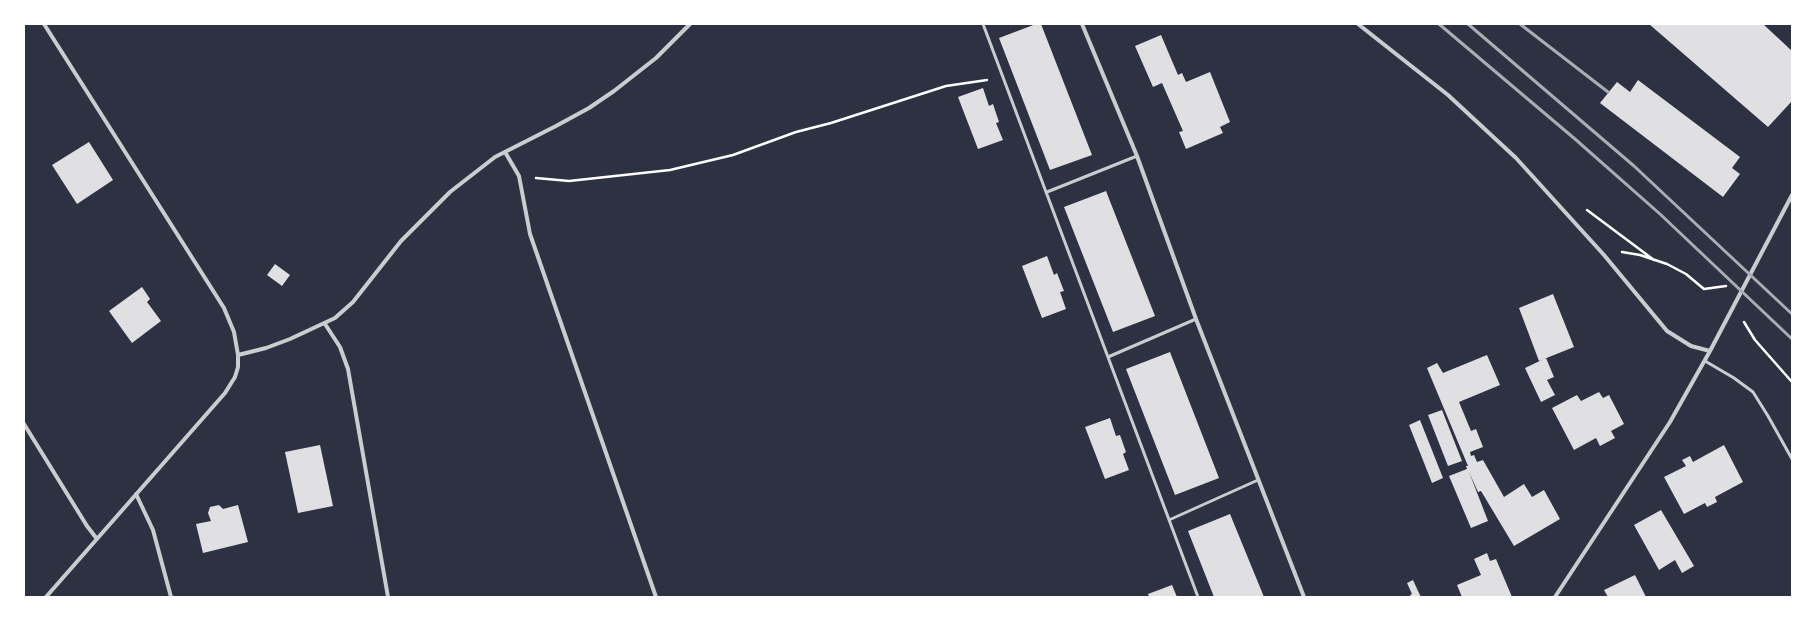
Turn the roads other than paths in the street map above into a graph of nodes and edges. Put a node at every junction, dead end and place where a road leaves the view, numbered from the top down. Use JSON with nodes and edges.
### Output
{"nodes":[{"id":1,"x":44,"y":24,"type":"edge"},
{"id":2,"x":690,"y":24,"type":"edge"},
{"id":3,"x":984,"y":24,"type":"edge"},
{"id":4,"x":1082,"y":24,"type":"edge"},
{"id":5,"x":1358,"y":24,"type":"edge"},
{"id":6,"x":505,"y":152,"type":"junction"},
{"id":7,"x":1137,"y":156,"type":"junction"},
{"id":8,"x":1046,"y":192,"type":"junction"},
{"id":9,"x":1792,"y":195,"type":"edge"},
{"id":10,"x":1196,"y":319,"type":"junction"},
{"id":11,"x":325,"y":324,"type":"junction"},
{"id":12,"x":1710,"y":351,"type":"junction"},
{"id":13,"x":238,"y":355,"type":"junction"},
{"id":14,"x":1108,"y":357,"type":"junction"},
{"id":15,"x":1705,"y":361,"type":"junction"},
{"id":16,"x":24,"y":424,"type":"edge"},
{"id":17,"x":1792,"y":459,"type":"edge"},
{"id":18,"x":1258,"y":480,"type":"junction"},
{"id":19,"x":136,"y":494,"type":"junction"},
{"id":20,"x":1169,"y":520,"type":"junction"},
{"id":21,"x":97,"y":539,"type":"junction"},
{"id":22,"x":46,"y":597,"type":"edge"},
{"id":23,"x":171,"y":597,"type":"edge"},
{"id":24,"x":388,"y":597,"type":"edge"},
{"id":25,"x":656,"y":597,"type":"edge"},
{"id":26,"x":1198,"y":597,"type":"edge"},
{"id":27,"x":1304,"y":597,"type":"edge"},
{"id":28,"x":1555,"y":597,"type":"edge"}],
"edges":[{"from":1,"to":13,"type":"street"},
{"from":2,"to":6,"type":"street"},
{"from":3,"to":8,"type":"lane"},
{"from":4,"to":7,"type":"street"},
{"from":5,"to":12,"type":"street"},
{"from":6,"to":11,"type":"street"},
{"from":6,"to":25,"type":"street"},
{"from":7,"to":8,"type":"lane"},
{"from":7,"to":10,"type":"street"},
{"from":8,"to":14,"type":"lane"},
{"from":9,"to":12,"type":"street"},
{"from":10,"to":14,"type":"lane"},
{"from":10,"to":18,"type":"street"},
{"from":11,"to":13,"type":"street"},
{"from":11,"to":24,"type":"street"},
{"from":12,"to":15,"type":"street"},
{"from":13,"to":19,"type":"street"},
{"from":14,"to":20,"type":"lane"},
{"from":15,"to":17,"type":"lane"},
{"from":15,"to":28,"type":"street"},
{"from":16,"to":21,"type":"street"},
{"from":18,"to":20,"type":"lane"},
{"from":18,"to":27,"type":"street"},
{"from":19,"to":21,"type":"street"},
{"from":19,"to":23,"type":"street"},
{"from":20,"to":26,"type":"lane"},
{"from":21,"to":22,"type":"street"}]}
